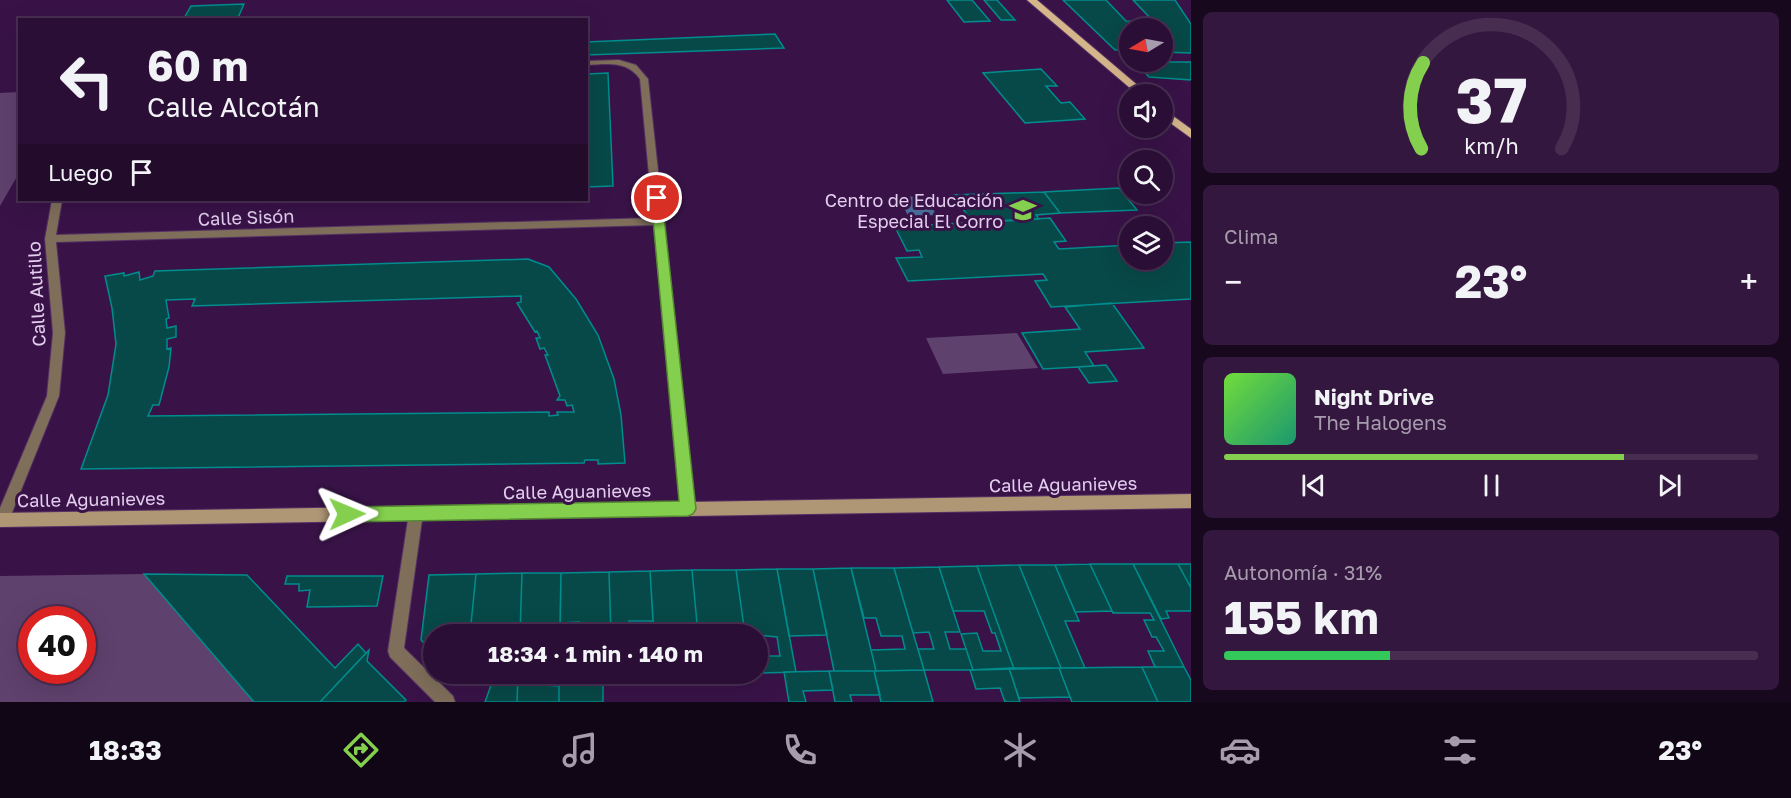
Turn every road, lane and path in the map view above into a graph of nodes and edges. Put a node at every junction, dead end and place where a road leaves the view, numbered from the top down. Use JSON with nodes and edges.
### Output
{"nodes":[{"id":1,"x":1032,"y":0,"type":"edge"},
{"id":2,"x":588,"y":63,"type":"edge"},
{"id":3,"x":1131,"y":84,"type":"edge"},
{"id":4,"x":1173,"y":120,"type":"edge"},
{"id":5,"x":1191,"y":135,"type":"edge"},
{"id":6,"x":57,"y":201,"type":"edge"},
{"id":7,"x":659,"y":221,"type":"junction"},
{"id":8,"x":50,"y":239,"type":"junction"},
{"id":9,"x":1191,"y":501,"type":"edge"},
{"id":10,"x":688,"y":509,"type":"junction"},
{"id":11,"x":416,"y":513,"type":"junction"},
{"id":12,"x":1,"y":520,"type":"edge"},
{"id":13,"x":447,"y":702,"type":"edge"}],
"edges":[{"from":1,"to":3,"type":"main road"},
{"from":2,"to":7,"type":"street"},
{"from":4,"to":5,"type":"main road"},
{"from":6,"to":8,"type":"street","name":"Calle Autillo"},
{"from":7,"to":8,"type":"street","name":"Calle Sisón"},
{"from":7,"to":10,"type":"street"},
{"from":8,"to":12,"type":"street","name":"Calle Autillo"},
{"from":9,"to":10,"type":"street","name":"Calle Aguanieves"},
{"from":10,"to":11,"type":"street","name":"Calle Aguanieves"},
{"from":11,"to":12,"type":"street","name":"Calle Aguanieves"},
{"from":11,"to":13,"type":"street"}]}
